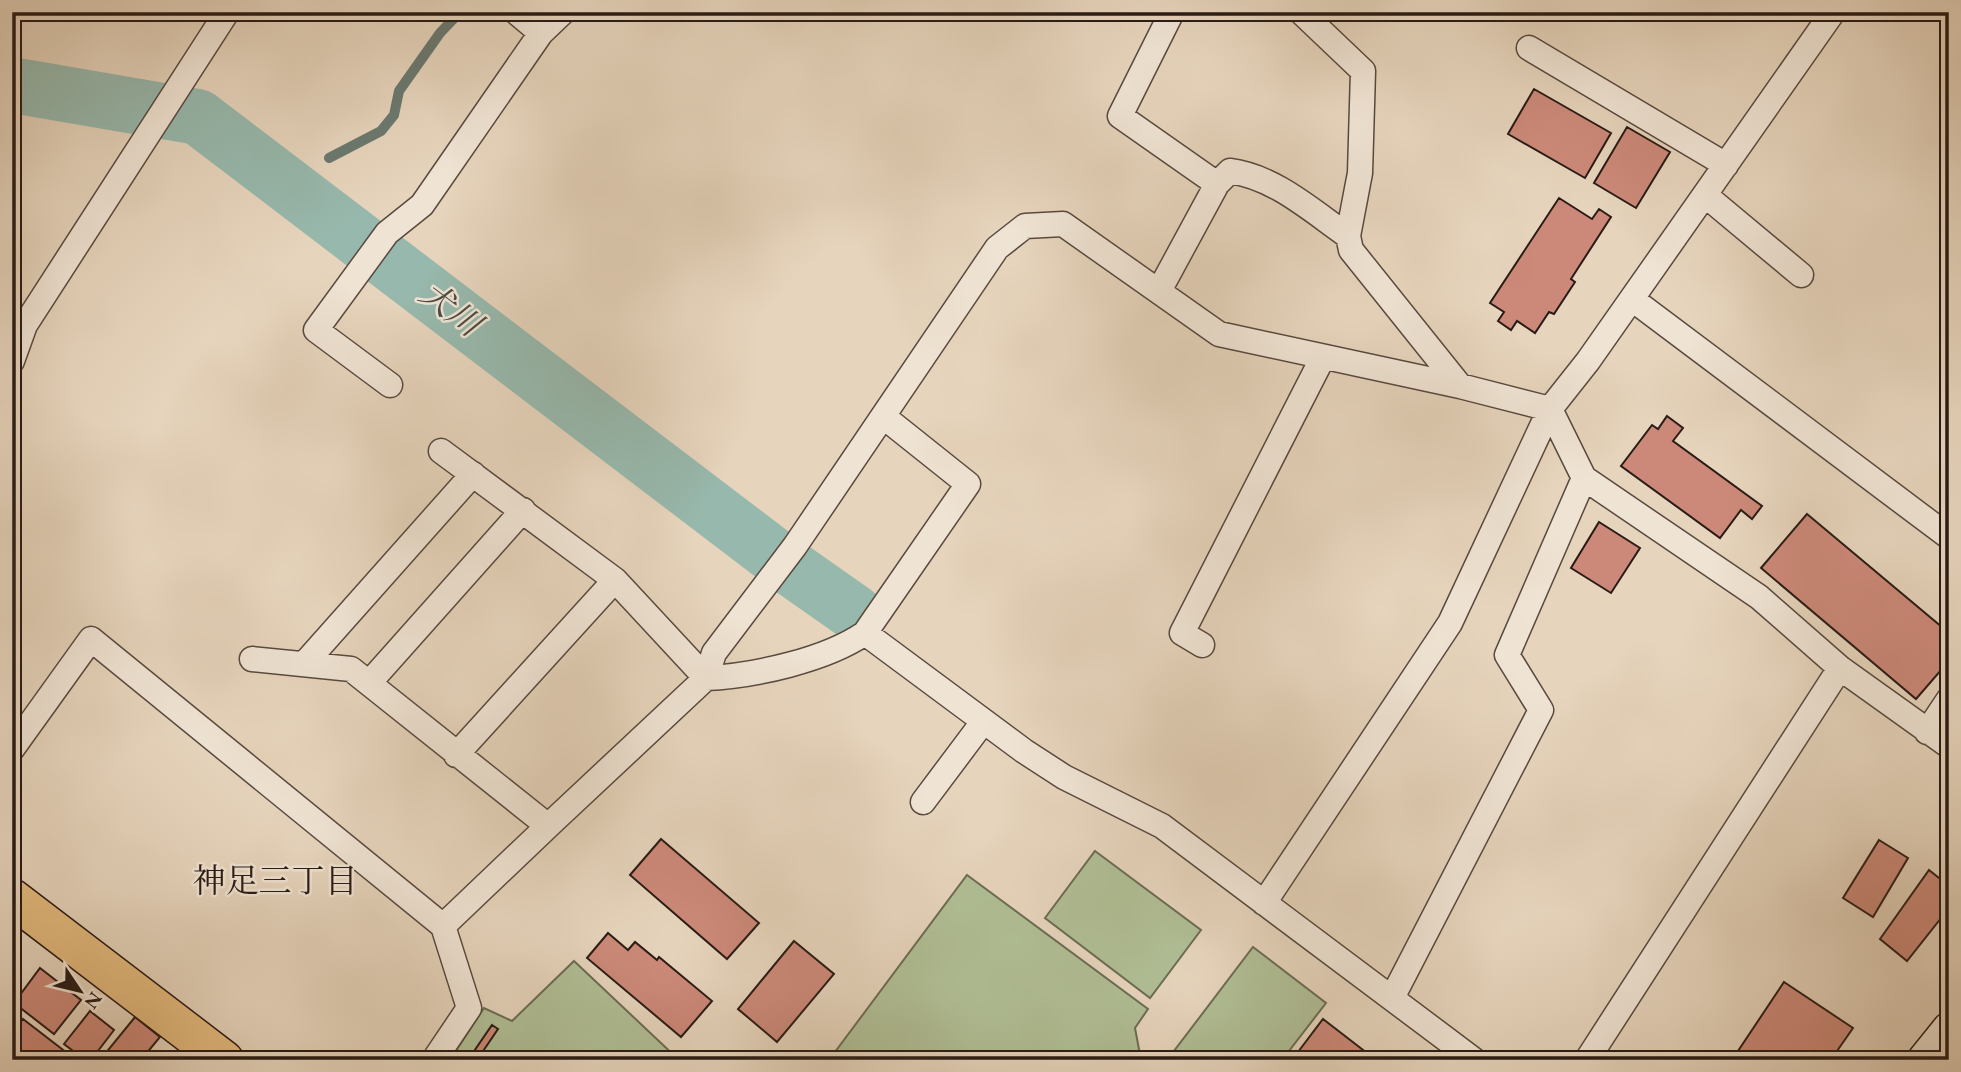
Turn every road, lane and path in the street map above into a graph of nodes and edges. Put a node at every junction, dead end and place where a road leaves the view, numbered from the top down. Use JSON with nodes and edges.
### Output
{"nodes":[{"id":1,"x":227,"y":12,"type":"edge"},
{"id":2,"x":516,"y":12,"type":"edge"},
{"id":3,"x":563,"y":12,"type":"edge"},
{"id":4,"x":1172,"y":12,"type":"edge"},
{"id":5,"x":1301,"y":12,"type":"edge"},
{"id":6,"x":1833,"y":12,"type":"edge"},
{"id":7,"x":541,"y":33,"type":"junction"},
{"id":8,"x":1529,"y":48,"type":"dead end"},
{"id":9,"x":1726,"y":165,"type":"junction"},
{"id":10,"x":1217,"y":184,"type":"junction"},
{"id":11,"x":1705,"y":195,"type":"junction"},
{"id":12,"x":1348,"y":236,"type":"junction"},
{"id":13,"x":1801,"y":275,"type":"dead end"},
{"id":14,"x":1159,"y":291,"type":"junction"},
{"id":15,"x":1632,"y":299,"type":"junction"},
{"id":16,"x":1323,"y":357,"type":"junction"},
{"id":17,"x":12,"y":361,"type":"edge"},
{"id":18,"x":390,"y":385,"type":"dead end"},
{"id":19,"x":1460,"y":386,"type":"junction"},
{"id":20,"x":1550,"y":409,"type":"junction"},
{"id":21,"x":884,"y":417,"type":"junction"},
{"id":22,"x":441,"y":451,"type":"dead end"},
{"id":23,"x":473,"y":474,"type":"junction"},
{"id":24,"x":1584,"y":478,"type":"junction"},
{"id":25,"x":523,"y":510,"type":"junction"},
{"id":26,"x":1949,"y":537,"type":"edge"},
{"id":27,"x":615,"y":580,"type":"junction"},
{"id":28,"x":864,"y":633,"type":"junction"},
{"id":29,"x":1202,"y":645,"type":"dead end"},
{"id":30,"x":252,"y":659,"type":"dead end"},
{"id":31,"x":306,"y":663,"type":"junction"},
{"id":32,"x":1840,"y":668,"type":"junction"},
{"id":33,"x":706,"y":678,"type":"junction"},
{"id":34,"x":369,"y":683,"type":"junction"},
{"id":35,"x":1949,"y":699,"type":"edge"},
{"id":36,"x":983,"y":722,"type":"junction"},
{"id":37,"x":1927,"y":732,"type":"junction"},
{"id":38,"x":1949,"y":747,"type":"edge"},
{"id":39,"x":12,"y":749,"type":"edge"},
{"id":40,"x":456,"y":755,"type":"junction"},
{"id":41,"x":923,"y":802,"type":"dead end"},
{"id":42,"x":548,"y":826,"type":"junction"},
{"id":43,"x":12,"y":898,"type":"edge"},
{"id":44,"x":1264,"y":903,"type":"junction"},
{"id":45,"x":443,"y":926,"type":"junction"},
{"id":46,"x":1392,"y":998,"type":"junction"},
{"id":47,"x":1949,"y":1029,"type":"edge"},
{"id":48,"x":224,"y":1060,"type":"edge"},
{"id":49,"x":433,"y":1060,"type":"edge"},
{"id":50,"x":1474,"y":1060,"type":"edge"},
{"id":51,"x":1587,"y":1060,"type":"edge"},
{"id":52,"x":1924,"y":1060,"type":"edge"}],
"edges":[{"from":1,"to":17,"type":"street"},
{"from":2,"to":7,"type":"street"},
{"from":3,"to":7,"type":"street"},
{"from":4,"to":10,"type":"street"},
{"from":5,"to":12,"type":"street"},
{"from":6,"to":9,"type":"street"},
{"from":7,"to":18,"type":"street"},
{"from":8,"to":9,"type":"street"},
{"from":9,"to":11,"type":"street"},
{"from":10,"to":12,"type":"street"},
{"from":10,"to":14,"type":"street"},
{"from":11,"to":13,"type":"street"},
{"from":11,"to":15,"type":"street"},
{"from":12,"to":19,"type":"street"},
{"from":14,"to":16,"type":"street"},
{"from":14,"to":21,"type":"street"},
{"from":15,"to":20,"type":"street"},
{"from":15,"to":26,"type":"street"},
{"from":16,"to":19,"type":"street"},
{"from":16,"to":29,"type":"street"},
{"from":19,"to":20,"type":"street"},
{"from":20,"to":24,"type":"street"},
{"from":20,"to":44,"type":"street"},
{"from":21,"to":28,"type":"street"},
{"from":21,"to":33,"type":"street"},
{"from":22,"to":23,"type":"street"},
{"from":23,"to":25,"type":"street"},
{"from":23,"to":31,"type":"street"},
{"from":24,"to":32,"type":"street"},
{"from":24,"to":46,"type":"street"},
{"from":25,"to":27,"type":"street"},
{"from":25,"to":34,"type":"street"},
{"from":27,"to":33,"type":"street"},
{"from":27,"to":40,"type":"street"},
{"from":28,"to":33,"type":"street"},
{"from":28,"to":36,"type":"street"},
{"from":30,"to":31,"type":"street"},
{"from":31,"to":34,"type":"street"},
{"from":32,"to":37,"type":"street"},
{"from":32,"to":51,"type":"street"},
{"from":33,"to":42,"type":"street"},
{"from":34,"to":40,"type":"street"},
{"from":35,"to":37,"type":"street"},
{"from":36,"to":41,"type":"street"},
{"from":36,"to":44,"type":"street"},
{"from":37,"to":38,"type":"street"},
{"from":39,"to":45,"type":"street"},
{"from":40,"to":42,"type":"street"},
{"from":42,"to":45,"type":"street"},
{"from":43,"to":48,"type":"main road"},
{"from":44,"to":46,"type":"street"},
{"from":45,"to":49,"type":"street"},
{"from":46,"to":50,"type":"street"},
{"from":47,"to":52,"type":"main road"}]}
